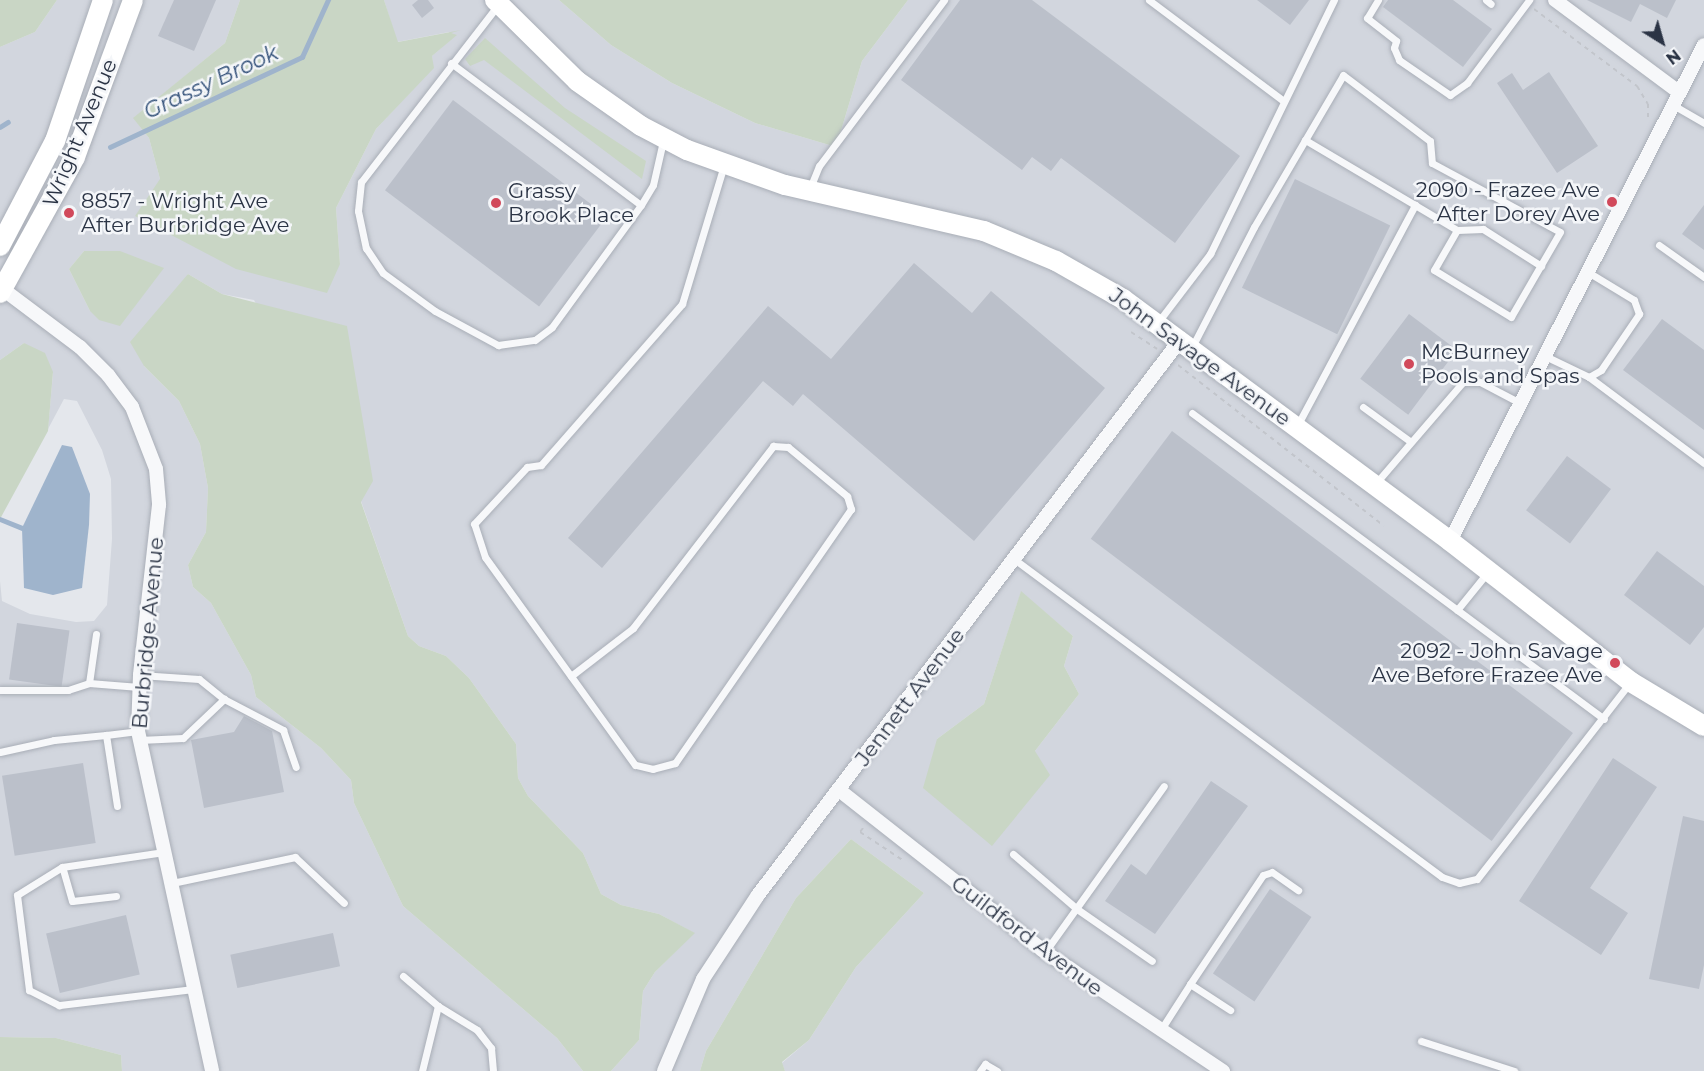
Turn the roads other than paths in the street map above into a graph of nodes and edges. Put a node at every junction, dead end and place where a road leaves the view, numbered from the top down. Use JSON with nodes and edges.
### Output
{"nodes":[{"id":1,"x":103,"y":0,"type":"edge"},
{"id":2,"x":133,"y":0,"type":"edge"},
{"id":3,"x":944,"y":0,"type":"edge"},
{"id":4,"x":1149,"y":0,"type":"edge"},
{"id":5,"x":1334,"y":0,"type":"edge"},
{"id":6,"x":1378,"y":0,"type":"edge"},
{"id":7,"x":1555,"y":0,"type":"edge"},
{"id":8,"x":496,"y":2,"type":"edge"},
{"id":9,"x":1528,"y":2,"type":"edge"},
{"id":10,"x":1704,"y":45,"type":"edge"},
{"id":11,"x":451,"y":63,"type":"junction"},
{"id":12,"x":1679,"y":92,"type":"junction"},
{"id":13,"x":1282,"y":100,"type":"junction"},
{"id":14,"x":1673,"y":105,"type":"junction"},
{"id":15,"x":1704,"y":123,"type":"edge"},
{"id":16,"x":664,"y":138,"type":"junction"},
{"id":17,"x":1305,"y":140,"type":"junction"},
{"id":18,"x":724,"y":165,"type":"junction"},
{"id":19,"x":810,"y":191,"type":"junction"},
{"id":20,"x":641,"y":205,"type":"junction"},
{"id":21,"x":1415,"y":205,"type":"junction"},
{"id":22,"x":1457,"y":230,"type":"junction"},
{"id":23,"x":1659,"y":245,"type":"dead end"},
{"id":24,"x":0,"y":246,"type":"edge"},
{"id":25,"x":1541,"y":266,"type":"junction"},
{"id":26,"x":1588,"y":272,"type":"junction"},
{"id":27,"x":1704,"y":277,"type":"edge"},
{"id":28,"x":1,"y":289,"type":"edge"},
{"id":29,"x":1158,"y":322,"type":"junction"},
{"id":30,"x":1186,"y":343,"type":"junction"},
{"id":31,"x":1545,"y":356,"type":"junction"},
{"id":32,"x":1589,"y":377,"type":"junction"},
{"id":33,"x":1521,"y":403,"type":"junction"},
{"id":34,"x":1363,"y":407,"type":"dead end"},
{"id":35,"x":1192,"y":413,"type":"dead end"},
{"id":36,"x":1296,"y":428,"type":"junction"},
{"id":37,"x":1412,"y":442,"type":"junction"},
{"id":38,"x":1704,"y":463,"type":"edge"},
{"id":39,"x":1373,"y":486,"type":"junction"},
{"id":40,"x":1450,"y":541,"type":"junction"},
{"id":41,"x":1014,"y":559,"type":"junction"},
{"id":42,"x":1488,"y":571,"type":"junction"},
{"id":43,"x":1457,"y":610,"type":"junction"},
{"id":44,"x":96,"y":634,"type":"dead end"},
{"id":45,"x":571,"y":676,"type":"junction"},
{"id":46,"x":140,"y":681,"type":"junction"},
{"id":47,"x":1631,"y":682,"type":"junction"},
{"id":48,"x":89,"y":683,"type":"junction"},
{"id":49,"x":0,"y":690,"type":"edge"},
{"id":50,"x":224,"y":699,"type":"junction"},
{"id":51,"x":1604,"y":719,"type":"junction"},
{"id":52,"x":1704,"y":726,"type":"edge"},
{"id":53,"x":106,"y":735,"type":"junction"},
{"id":54,"x":139,"y":736,"type":"junction"},
{"id":55,"x":0,"y":752,"type":"edge"},
{"id":56,"x":296,"y":767,"type":"dead end"},
{"id":57,"x":1164,"y":786,"type":"dead end"},
{"id":58,"x":839,"y":790,"type":"junction"},
{"id":59,"x":117,"y":806,"type":"dead end"},
{"id":60,"x":164,"y":852,"type":"junction"},
{"id":61,"x":1013,"y":854,"type":"dead end"},
{"id":62,"x":62,"y":867,"type":"junction"},
{"id":63,"x":172,"y":883,"type":"junction"},
{"id":64,"x":1299,"y":890,"type":"dead end"},
{"id":65,"x":117,"y":896,"type":"dead end"},
{"id":66,"x":344,"y":903,"type":"dead end"},
{"id":67,"x":1077,"y":909,"type":"junction"},
{"id":68,"x":1045,"y":952,"type":"junction"},
{"id":69,"x":1152,"y":961,"type":"dead end"},
{"id":70,"x":403,"y":976,"type":"dead end"},
{"id":71,"x":1190,"y":984,"type":"junction"},
{"id":72,"x":194,"y":989,"type":"junction"},
{"id":73,"x":438,"y":1006,"type":"junction"},
{"id":74,"x":1230,"y":1010,"type":"dead end"},
{"id":75,"x":1160,"y":1031,"type":"junction"},
{"id":76,"x":1421,"y":1041,"type":"dead end"},
{"id":77,"x":212,"y":1071,"type":"edge"},
{"id":78,"x":422,"y":1071,"type":"edge"},
{"id":79,"x":493,"y":1071,"type":"edge"},
{"id":80,"x":664,"y":1071,"type":"edge"},
{"id":81,"x":980,"y":1071,"type":"edge"},
{"id":82,"x":997,"y":1071,"type":"edge"},
{"id":83,"x":1223,"y":1071,"type":"edge"},
{"id":84,"x":1514,"y":1071,"type":"edge"}],
"edges":[{"from":1,"to":24,"type":"main road","name":"Wright Avenue"},
{"from":2,"to":28,"type":"main road","name":"Wright Avenue"},
{"from":3,"to":19,"type":"lane"},
{"from":4,"to":13,"type":"lane"},
{"from":5,"to":13,"type":"lane"},
{"from":6,"to":9,"type":"lane"},
{"from":7,"to":12,"type":"street"},
{"from":8,"to":11,"type":"lane"},
{"from":8,"to":16,"type":"main road","name":"John Savage Avenue"},
{"from":10,"to":12,"type":"street"},
{"from":11,"to":20,"type":"lane"},
{"from":11,"to":20,"type":"lane"},
{"from":12,"to":14,"type":"street"},
{"from":13,"to":29,"type":"lane"},
{"from":14,"to":15,"type":"lane"},
{"from":14,"to":26,"type":"street"},
{"from":16,"to":18,"type":"main road","name":"John Savage Avenue"},
{"from":16,"to":20,"type":"lane"},
{"from":17,"to":21,"type":"lane"},
{"from":17,"to":25,"type":"lane"},
{"from":17,"to":30,"type":"lane"},
{"from":18,"to":19,"type":"main road","name":"John Savage Avenue"},
{"from":18,"to":45,"type":"lane"},
{"from":19,"to":29,"type":"main road","name":"John Savage Avenue"},
{"from":21,"to":22,"type":"lane"},
{"from":21,"to":36,"type":"lane"},
{"from":22,"to":25,"type":"lane"},
{"from":22,"to":25,"type":"lane"},
{"from":23,"to":27,"type":"lane"},
{"from":26,"to":31,"type":"street"},
{"from":26,"to":32,"type":"lane"},
{"from":28,"to":46,"type":"street","name":"Burbridge Avenue"},
{"from":29,"to":30,"type":"main road","name":"John Savage Avenue"},
{"from":30,"to":36,"type":"main road","name":"John Savage Avenue"},
{"from":30,"to":41,"type":"street","name":"Jennett Avenue"},
{"from":31,"to":32,"type":"lane"},
{"from":31,"to":33,"type":"street"},
{"from":32,"to":38,"type":"lane"},
{"from":33,"to":37,"type":"lane"},
{"from":33,"to":40,"type":"street"},
{"from":34,"to":37,"type":"lane"},
{"from":35,"to":43,"type":"lane"},
{"from":36,"to":39,"type":"main road","name":"John Savage Avenue"},
{"from":37,"to":39,"type":"lane"},
{"from":39,"to":40,"type":"main road","name":"John Savage Avenue"},
{"from":40,"to":42,"type":"main road","name":"John Savage Avenue"},
{"from":41,"to":51,"type":"lane"},
{"from":41,"to":58,"type":"street","name":"Jennett Avenue"},
{"from":42,"to":43,"type":"lane"},
{"from":42,"to":47,"type":"main road","name":"John Savage Avenue"},
{"from":43,"to":51,"type":"lane"},
{"from":44,"to":48,"type":"lane"},
{"from":45,"to":45,"type":"lane"},
{"from":46,"to":48,"type":"lane"},
{"from":46,"to":50,"type":"lane"},
{"from":46,"to":54,"type":"street","name":"Burbridge Avenue"},
{"from":47,"to":51,"type":"lane"},
{"from":47,"to":52,"type":"main road","name":"John Savage Avenue"},
{"from":48,"to":49,"type":"lane"},
{"from":50,"to":54,"type":"lane"},
{"from":50,"to":56,"type":"lane"},
{"from":53,"to":54,"type":"lane"},
{"from":53,"to":55,"type":"lane"},
{"from":53,"to":59,"type":"lane"},
{"from":54,"to":60,"type":"street","name":"Burbridge Avenue"},
{"from":57,"to":67,"type":"lane"},
{"from":58,"to":68,"type":"street","name":"Guildford Avenue"},
{"from":58,"to":80,"type":"street","name":"Jennett Avenue"},
{"from":60,"to":62,"type":"lane"},
{"from":60,"to":63,"type":"street","name":"Burbridge Avenue"},
{"from":61,"to":67,"type":"lane"},
{"from":62,"to":65,"type":"lane"},
{"from":62,"to":72,"type":"lane"},
{"from":63,"to":66,"type":"lane"},
{"from":63,"to":72,"type":"street","name":"Burbridge Avenue"},
{"from":64,"to":71,"type":"lane"},
{"from":67,"to":68,"type":"lane"},
{"from":67,"to":69,"type":"lane"},
{"from":68,"to":75,"type":"street","name":"Guildford Avenue"},
{"from":70,"to":73,"type":"lane"},
{"from":71,"to":74,"type":"lane"},
{"from":71,"to":75,"type":"lane"},
{"from":72,"to":77,"type":"street","name":"Burbridge Avenue"},
{"from":73,"to":78,"type":"lane"},
{"from":73,"to":79,"type":"lane"},
{"from":75,"to":83,"type":"street","name":"Guildford Avenue"},
{"from":76,"to":84,"type":"lane"},
{"from":81,"to":82,"type":"lane"}]}
